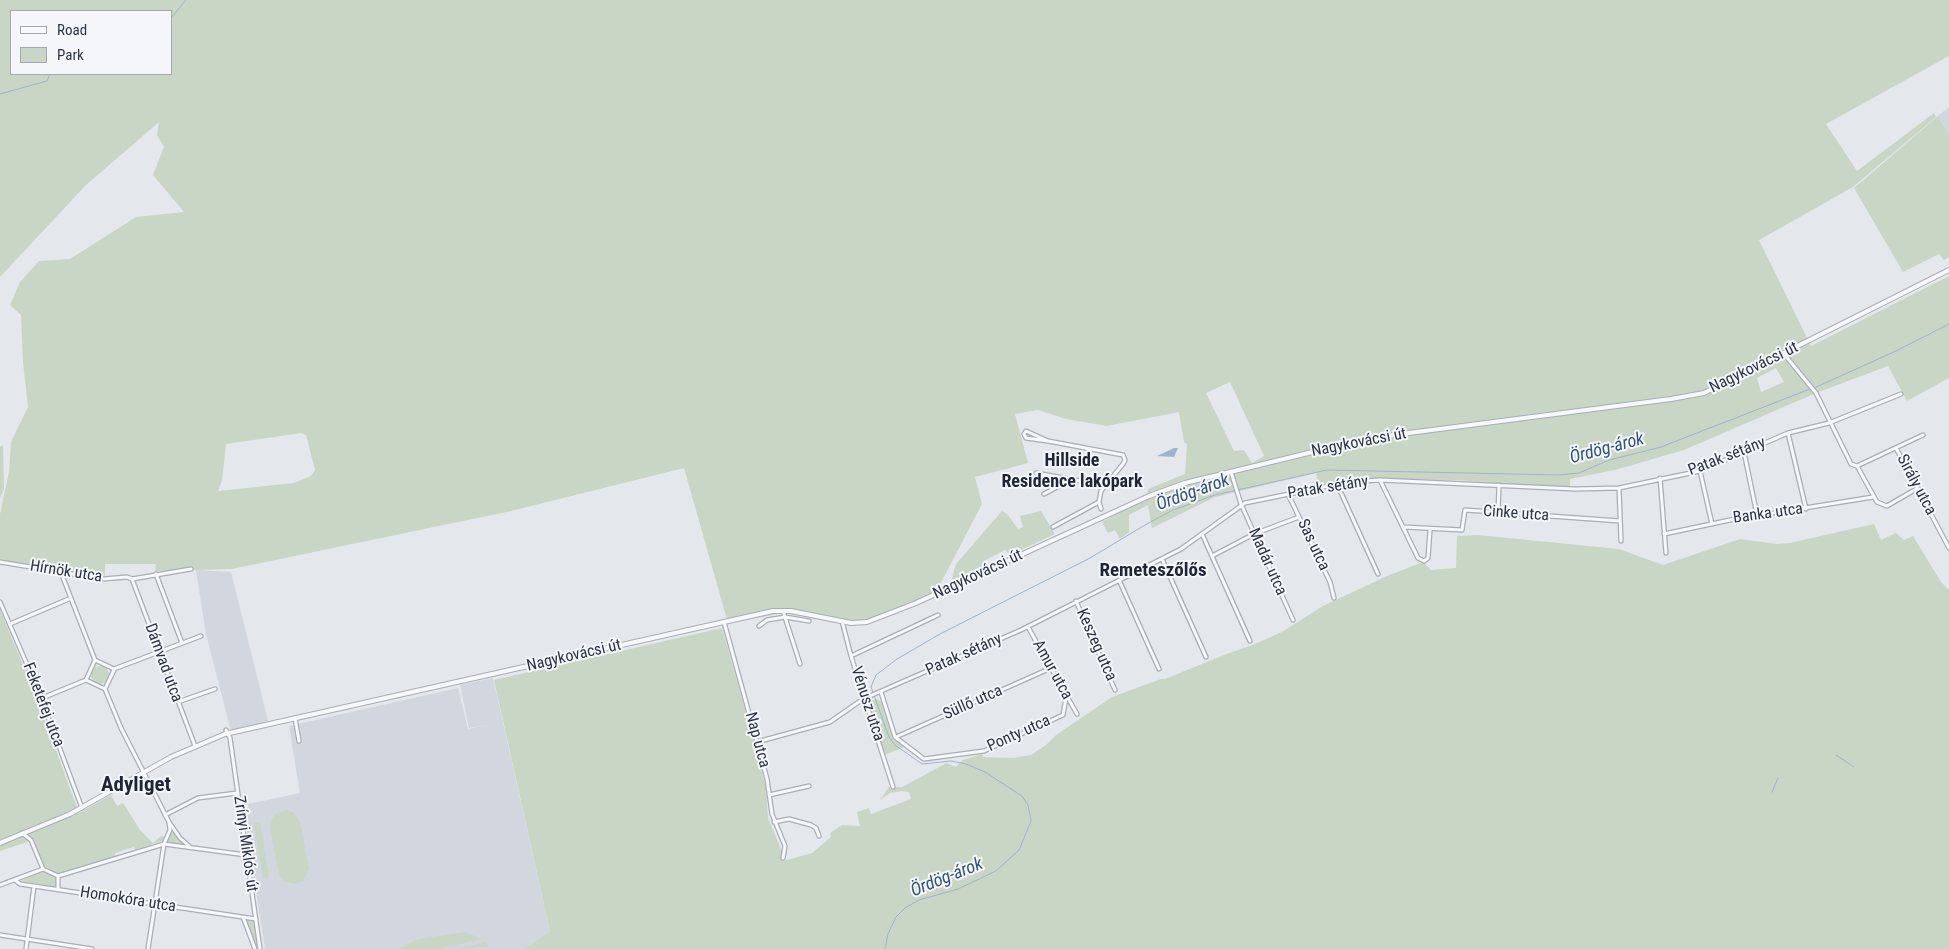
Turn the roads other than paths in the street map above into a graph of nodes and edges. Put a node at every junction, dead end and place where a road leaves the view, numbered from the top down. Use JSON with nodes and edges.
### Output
{"nodes":[{"id":1,"x":1949,"y":270,"type":"edge"},
{"id":2,"x":1784,"y":354,"type":"junction"},
{"id":3,"x":1901,"y":394,"type":"dead end"},
{"id":4,"x":1829,"y":423,"type":"junction"},
{"id":5,"x":1788,"y":434,"type":"junction"},
{"id":6,"x":1923,"y":435,"type":"dead end"},
{"id":7,"x":1048,"y":441,"type":"junction"},
{"id":8,"x":1896,"y":448,"type":"junction"},
{"id":9,"x":1744,"y":452,"type":"junction"},
{"id":10,"x":1856,"y":466,"type":"junction"},
{"id":11,"x":1700,"y":471,"type":"junction"},
{"id":12,"x":1231,"y":472,"type":"junction"},
{"id":13,"x":1036,"y":473,"type":"dead end"},
{"id":14,"x":1660,"y":478,"type":"junction"},
{"id":15,"x":1072,"y":479,"type":"junction"},
{"id":16,"x":1380,"y":480,"type":"junction"},
{"id":17,"x":1105,"y":483,"type":"junction"},
{"id":18,"x":1337,"y":484,"type":"junction"},
{"id":19,"x":1499,"y":485,"type":"junction"},
{"id":20,"x":1619,"y":488,"type":"junction"},
{"id":21,"x":1918,"y":488,"type":"junction"},
{"id":22,"x":1044,"y":494,"type":"dead end"},
{"id":23,"x":1288,"y":494,"type":"junction"},
{"id":24,"x":1873,"y":497,"type":"junction"},
{"id":25,"x":1099,"y":502,"type":"junction"},
{"id":26,"x":1241,"y":504,"type":"junction"},
{"id":27,"x":1101,"y":508,"type":"dead end"},
{"id":28,"x":1806,"y":509,"type":"junction"},
{"id":29,"x":1498,"y":512,"type":"junction"},
{"id":30,"x":1758,"y":515,"type":"junction"},
{"id":31,"x":1299,"y":516,"type":"junction"},
{"id":32,"x":1620,"y":521,"type":"junction"},
{"id":33,"x":1712,"y":524,"type":"junction"},
{"id":34,"x":1054,"y":527,"type":"dead end"},
{"id":35,"x":1404,"y":527,"type":"junction"},
{"id":36,"x":1430,"y":530,"type":"junction"},
{"id":37,"x":1202,"y":534,"type":"junction"},
{"id":38,"x":1254,"y":534,"type":"junction"},
{"id":39,"x":1664,"y":534,"type":"junction"},
{"id":40,"x":1621,"y":541,"type":"dead end"},
{"id":41,"x":1949,"y":548,"type":"edge"},
{"id":42,"x":1666,"y":553,"type":"dead end"},
{"id":43,"x":1212,"y":556,"type":"junction"},
{"id":44,"x":1162,"y":559,"type":"junction"},
{"id":45,"x":0,"y":562,"type":"edge"},
{"id":46,"x":191,"y":569,"type":"dead end"},
{"id":47,"x":60,"y":570,"type":"junction"},
{"id":48,"x":156,"y":574,"type":"junction"},
{"id":49,"x":1378,"y":574,"type":"dead end"},
{"id":50,"x":132,"y":579,"type":"junction"},
{"id":51,"x":1119,"y":580,"type":"junction"},
{"id":52,"x":71,"y":598,"type":"junction"},
{"id":53,"x":1334,"y":598,"type":"dead end"},
{"id":54,"x":1076,"y":601,"type":"junction"},
{"id":55,"x":0,"y":602,"type":"edge"},
{"id":56,"x":783,"y":610,"type":"junction"},
{"id":57,"x":938,"y":615,"type":"dead end"},
{"id":58,"x":785,"y":616,"type":"junction"},
{"id":59,"x":1293,"y":620,"type":"dead end"},
{"id":60,"x":809,"y":621,"type":"dead end"},
{"id":61,"x":842,"y":621,"type":"junction"},
{"id":62,"x":724,"y":622,"type":"junction"},
{"id":63,"x":10,"y":624,"type":"junction"},
{"id":64,"x":759,"y":626,"type":"dead end"},
{"id":65,"x":1028,"y":627,"type":"junction"},
{"id":66,"x":201,"y":636,"type":"dead end"},
{"id":67,"x":1250,"y":641,"type":"dead end"},
{"id":68,"x":182,"y":643,"type":"junction"},
{"id":69,"x":160,"y":652,"type":"junction"},
{"id":70,"x":851,"y":656,"type":"junction"},
{"id":71,"x":1206,"y":657,"type":"dead end"},
{"id":72,"x":95,"y":660,"type":"junction"},
{"id":73,"x":800,"y":664,"type":"dead end"},
{"id":74,"x":1050,"y":668,"type":"junction"},
{"id":75,"x":114,"y":669,"type":"junction"},
{"id":76,"x":1159,"y":669,"type":"dead end"},
{"id":77,"x":86,"y":680,"type":"junction"},
{"id":78,"x":105,"y":689,"type":"junction"},
{"id":79,"x":215,"y":689,"type":"dead end"},
{"id":80,"x":1115,"y":690,"type":"dead end"},
{"id":81,"x":881,"y":692,"type":"junction"},
{"id":82,"x":42,"y":698,"type":"junction"},
{"id":83,"x":866,"y":698,"type":"junction"},
{"id":84,"x":1066,"y":698,"type":"junction"},
{"id":85,"x":178,"y":702,"type":"junction"},
{"id":86,"x":1076,"y":714,"type":"dead end"},
{"id":87,"x":295,"y":718,"type":"junction"},
{"id":88,"x":226,"y":731,"type":"junction"},
{"id":89,"x":895,"y":737,"type":"junction"},
{"id":90,"x":299,"y":741,"type":"dead end"},
{"id":91,"x":757,"y":742,"type":"junction"},
{"id":92,"x":195,"y":746,"type":"junction"},
{"id":93,"x":144,"y":774,"type":"junction"},
{"id":94,"x":809,"y":786,"type":"dead end"},
{"id":95,"x":893,"y":787,"type":"dead end"},
{"id":96,"x":237,"y":793,"type":"junction"},
{"id":97,"x":769,"y":795,"type":"junction"},
{"id":98,"x":82,"y":808,"type":"junction"},
{"id":99,"x":165,"y":815,"type":"junction"},
{"id":100,"x":169,"y":822,"type":"junction"},
{"id":101,"x":774,"y":822,"type":"junction"},
{"id":102,"x":22,"y":833,"type":"junction"},
{"id":103,"x":819,"y":836,"type":"dead end"},
{"id":104,"x":0,"y":843,"type":"edge"},
{"id":105,"x":164,"y":844,"type":"junction"},
{"id":106,"x":193,"y":848,"type":"junction"},
{"id":107,"x":246,"y":855,"type":"junction"},
{"id":108,"x":782,"y":858,"type":"dead end"},
{"id":109,"x":43,"y":868,"type":"junction"},
{"id":110,"x":58,"y":876,"type":"junction"},
{"id":111,"x":15,"y":880,"type":"junction"},
{"id":112,"x":0,"y":885,"type":"edge"},
{"id":113,"x":34,"y":886,"type":"junction"},
{"id":114,"x":58,"y":889,"type":"junction"},
{"id":115,"x":155,"y":903,"type":"junction"},
{"id":116,"x":244,"y":917,"type":"junction"},
{"id":117,"x":256,"y":919,"type":"junction"},
{"id":118,"x":0,"y":935,"type":"edge"},
{"id":119,"x":27,"y":939,"type":"junction"},
{"id":120,"x":26,"y":949,"type":"edge"},
{"id":121,"x":92,"y":949,"type":"edge"},
{"id":122,"x":148,"y":949,"type":"edge"},
{"id":123,"x":255,"y":949,"type":"edge"},
{"id":124,"x":260,"y":949,"type":"edge"}],
"edges":[{"from":1,"to":2,"type":"street","name":"Nagykovácsi út"},
{"from":2,"to":4,"type":"street"},
{"from":2,"to":12,"type":"street","name":"Nagykovácsi út"},
{"from":3,"to":4,"type":"street","name":"Patak sétány"},
{"from":4,"to":5,"type":"street","name":"Patak sétány"},
{"from":4,"to":10,"type":"street"},
{"from":5,"to":9,"type":"street","name":"Patak sétány"},
{"from":5,"to":28,"type":"street"},
{"from":6,"to":8,"type":"street"},
{"from":7,"to":7,"type":"street"},
{"from":7,"to":17,"type":"street"},
{"from":8,"to":10,"type":"street"},
{"from":8,"to":21,"type":"street","name":"Sirály utca"},
{"from":9,"to":11,"type":"street","name":"Patak sétány"},
{"from":9,"to":30,"type":"street"},
{"from":10,"to":24,"type":"street"},
{"from":11,"to":14,"type":"street","name":"Patak sétány"},
{"from":11,"to":33,"type":"street"},
{"from":12,"to":26,"type":"street","name":"Madár utca"},
{"from":12,"to":61,"type":"street","name":"Nagykovácsi út"},
{"from":13,"to":15,"type":"street"},
{"from":14,"to":20,"type":"street","name":"Patak sétány"},
{"from":14,"to":39,"type":"street"},
{"from":15,"to":17,"type":"street"},
{"from":15,"to":22,"type":"street"},
{"from":16,"to":18,"type":"street","name":"Patak sétány"},
{"from":16,"to":19,"type":"street","name":"Patak sétány"},
{"from":16,"to":35,"type":"street"},
{"from":17,"to":25,"type":"street"},
{"from":18,"to":23,"type":"street","name":"Patak sétány"},
{"from":18,"to":49,"type":"street"},
{"from":19,"to":20,"type":"street","name":"Patak sétány"},
{"from":19,"to":29,"type":"street"},
{"from":20,"to":32,"type":"street"},
{"from":21,"to":24,"type":"street"},
{"from":21,"to":41,"type":"street","name":"Sirály utca"},
{"from":23,"to":26,"type":"street","name":"Patak sétány"},
{"from":23,"to":31,"type":"street","name":"Sas utca"},
{"from":24,"to":28,"type":"street","name":"Banka utca"},
{"from":25,"to":27,"type":"street"},
{"from":25,"to":34,"type":"street"},
{"from":26,"to":37,"type":"street","name":"Patak sétány"},
{"from":26,"to":38,"type":"street","name":"Madár utca"},
{"from":28,"to":30,"type":"street","name":"Banka utca"},
{"from":29,"to":32,"type":"street","name":"Cinke utca"},
{"from":29,"to":36,"type":"street","name":"Cinke utca"},
{"from":30,"to":33,"type":"street","name":"Banka utca"},
{"from":31,"to":38,"type":"street"},
{"from":31,"to":53,"type":"street","name":"Sas utca"},
{"from":32,"to":40,"type":"street"},
{"from":33,"to":39,"type":"street","name":"Banka utca"},
{"from":35,"to":36,"type":"street","name":"Cinke utca"},
{"from":35,"to":36,"type":"street"},
{"from":37,"to":43,"type":"street"},
{"from":37,"to":44,"type":"street","name":"Patak sétány"},
{"from":38,"to":43,"type":"street"},
{"from":38,"to":59,"type":"street","name":"Madár utca"},
{"from":39,"to":42,"type":"street"},
{"from":43,"to":67,"type":"street"},
{"from":44,"to":51,"type":"street","name":"Patak sétány"},
{"from":44,"to":71,"type":"street"},
{"from":45,"to":47,"type":"street","name":"Hírnök utca"},
{"from":46,"to":48,"type":"street","name":"Hírnök utca"},
{"from":47,"to":50,"type":"street","name":"Hírnök utca"},
{"from":47,"to":52,"type":"street"},
{"from":48,"to":50,"type":"street","name":"Hírnök utca"},
{"from":48,"to":68,"type":"street"},
{"from":50,"to":69,"type":"street","name":"Dámvad utca"},
{"from":51,"to":54,"type":"street","name":"Patak sétány"},
{"from":51,"to":76,"type":"street"},
{"from":52,"to":63,"type":"street"},
{"from":52,"to":72,"type":"street"},
{"from":54,"to":65,"type":"street","name":"Patak sétány"},
{"from":54,"to":80,"type":"street","name":"Keszeg utca"},
{"from":55,"to":63,"type":"street","name":"Feketefej utca"},
{"from":56,"to":58,"type":"street"},
{"from":56,"to":61,"type":"street","name":"Nagykovácsi út"},
{"from":56,"to":62,"type":"street","name":"Nagykovácsi út"},
{"from":57,"to":70,"type":"street"},
{"from":58,"to":60,"type":"street"},
{"from":58,"to":64,"type":"street"},
{"from":58,"to":73,"type":"street"},
{"from":61,"to":70,"type":"street","name":"Vénusz utca"},
{"from":62,"to":87,"type":"street","name":"Nagykovácsi út"},
{"from":62,"to":91,"type":"street","name":"Nap utca"},
{"from":63,"to":82,"type":"street","name":"Feketefej utca"},
{"from":65,"to":74,"type":"street","name":"Amur utca"},
{"from":65,"to":81,"type":"street","name":"Patak sétány"},
{"from":66,"to":68,"type":"street"},
{"from":68,"to":69,"type":"street"},
{"from":69,"to":75,"type":"street"},
{"from":69,"to":85,"type":"street","name":"Dámvad utca"},
{"from":70,"to":83,"type":"street","name":"Vénusz utca"},
{"from":72,"to":75,"type":"street"},
{"from":72,"to":77,"type":"street"},
{"from":74,"to":84,"type":"street","name":"Amur utca"},
{"from":74,"to":89,"type":"street","name":"Süllő utca"},
{"from":75,"to":78,"type":"street"},
{"from":77,"to":78,"type":"street"},
{"from":77,"to":82,"type":"street"},
{"from":78,"to":93,"type":"street"},
{"from":79,"to":85,"type":"street"},
{"from":81,"to":83,"type":"street","name":"Patak sétány"},
{"from":81,"to":89,"type":"street"},
{"from":82,"to":98,"type":"street","name":"Feketefej utca"},
{"from":83,"to":91,"type":"street","name":"Patak sétány"},
{"from":83,"to":95,"type":"street","name":"Vénusz utca"},
{"from":84,"to":86,"type":"street","name":"Amur utca"},
{"from":84,"to":89,"type":"street","name":"Ponty utca"},
{"from":85,"to":92,"type":"street","name":"Dámvad utca"},
{"from":87,"to":88,"type":"street","name":"Nagykovácsi út"},
{"from":87,"to":90,"type":"street"},
{"from":88,"to":92,"type":"street","name":"Nagykovácsi út"},
{"from":88,"to":96,"type":"street","name":"Zrínyi Miklós út"},
{"from":91,"to":97,"type":"street","name":"Nap utca"},
{"from":92,"to":93,"type":"street","name":"Nagykovácsi út"},
{"from":93,"to":98,"type":"street","name":"Nagykovácsi út"},
{"from":93,"to":99,"type":"street"},
{"from":94,"to":97,"type":"street"},
{"from":96,"to":99,"type":"street"},
{"from":96,"to":107,"type":"street","name":"Zrínyi Miklós út"},
{"from":97,"to":101,"type":"street","name":"Nap utca"},
{"from":98,"to":102,"type":"street","name":"Nagykovácsi út"},
{"from":99,"to":100,"type":"street"},
{"from":100,"to":105,"type":"street"},
{"from":100,"to":106,"type":"street"},
{"from":101,"to":103,"type":"street"},
{"from":101,"to":108,"type":"street","name":"Nap utca"},
{"from":102,"to":104,"type":"street","name":"Nagykovácsi út"},
{"from":102,"to":109,"type":"street"},
{"from":105,"to":106,"type":"street"},
{"from":105,"to":110,"type":"street"},
{"from":105,"to":115,"type":"street"},
{"from":106,"to":107,"type":"street"},
{"from":107,"to":117,"type":"street","name":"Zrínyi Miklós út"},
{"from":109,"to":110,"type":"street"},
{"from":109,"to":111,"type":"street"},
{"from":110,"to":114,"type":"street"},
{"from":111,"to":112,"type":"street"},
{"from":111,"to":113,"type":"street","name":"Homokóra utca"},
{"from":113,"to":114,"type":"street","name":"Homokóra utca"},
{"from":113,"to":119,"type":"street"},
{"from":114,"to":115,"type":"street","name":"Homokóra utca"},
{"from":115,"to":116,"type":"street","name":"Homokóra utca"},
{"from":115,"to":122,"type":"street"},
{"from":116,"to":117,"type":"street","name":"Homokóra utca"},
{"from":116,"to":123,"type":"street","name":"Zrínyi Miklós út"},
{"from":117,"to":124,"type":"street","name":"Zrínyi Miklós út"},
{"from":118,"to":119,"type":"street"},
{"from":119,"to":120,"type":"street"},
{"from":119,"to":121,"type":"street"}]}
